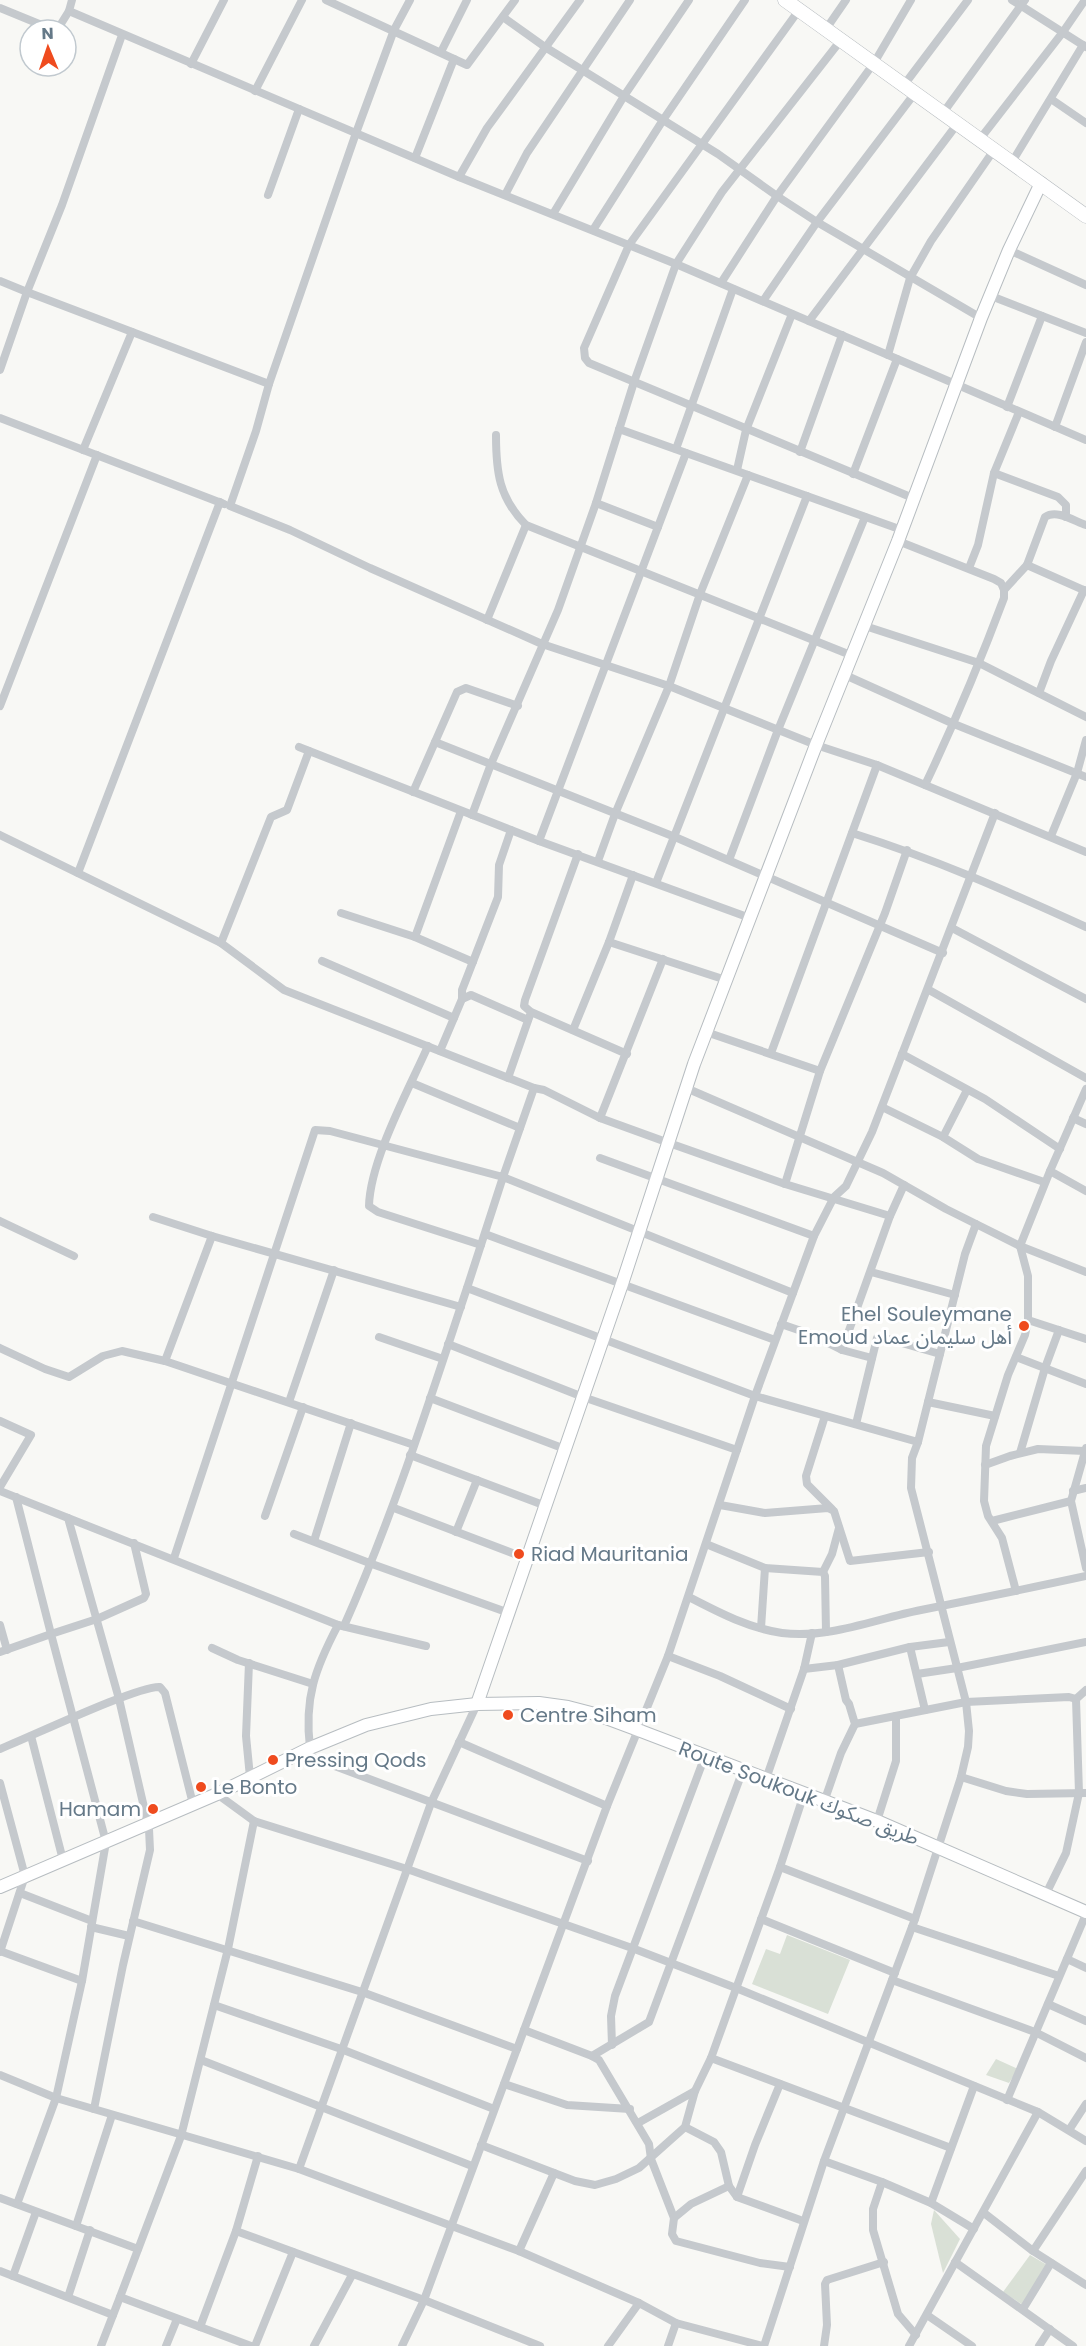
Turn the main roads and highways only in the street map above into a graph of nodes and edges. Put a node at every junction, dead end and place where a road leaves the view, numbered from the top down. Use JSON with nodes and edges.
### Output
{"nodes":[{"id":1,"x":785,"y":0,"type":"edge"},
{"id":2,"x":1084,"y":209,"type":"edge"}],
"edges":[{"from":1,"to":2,"type":"main road"}]}
